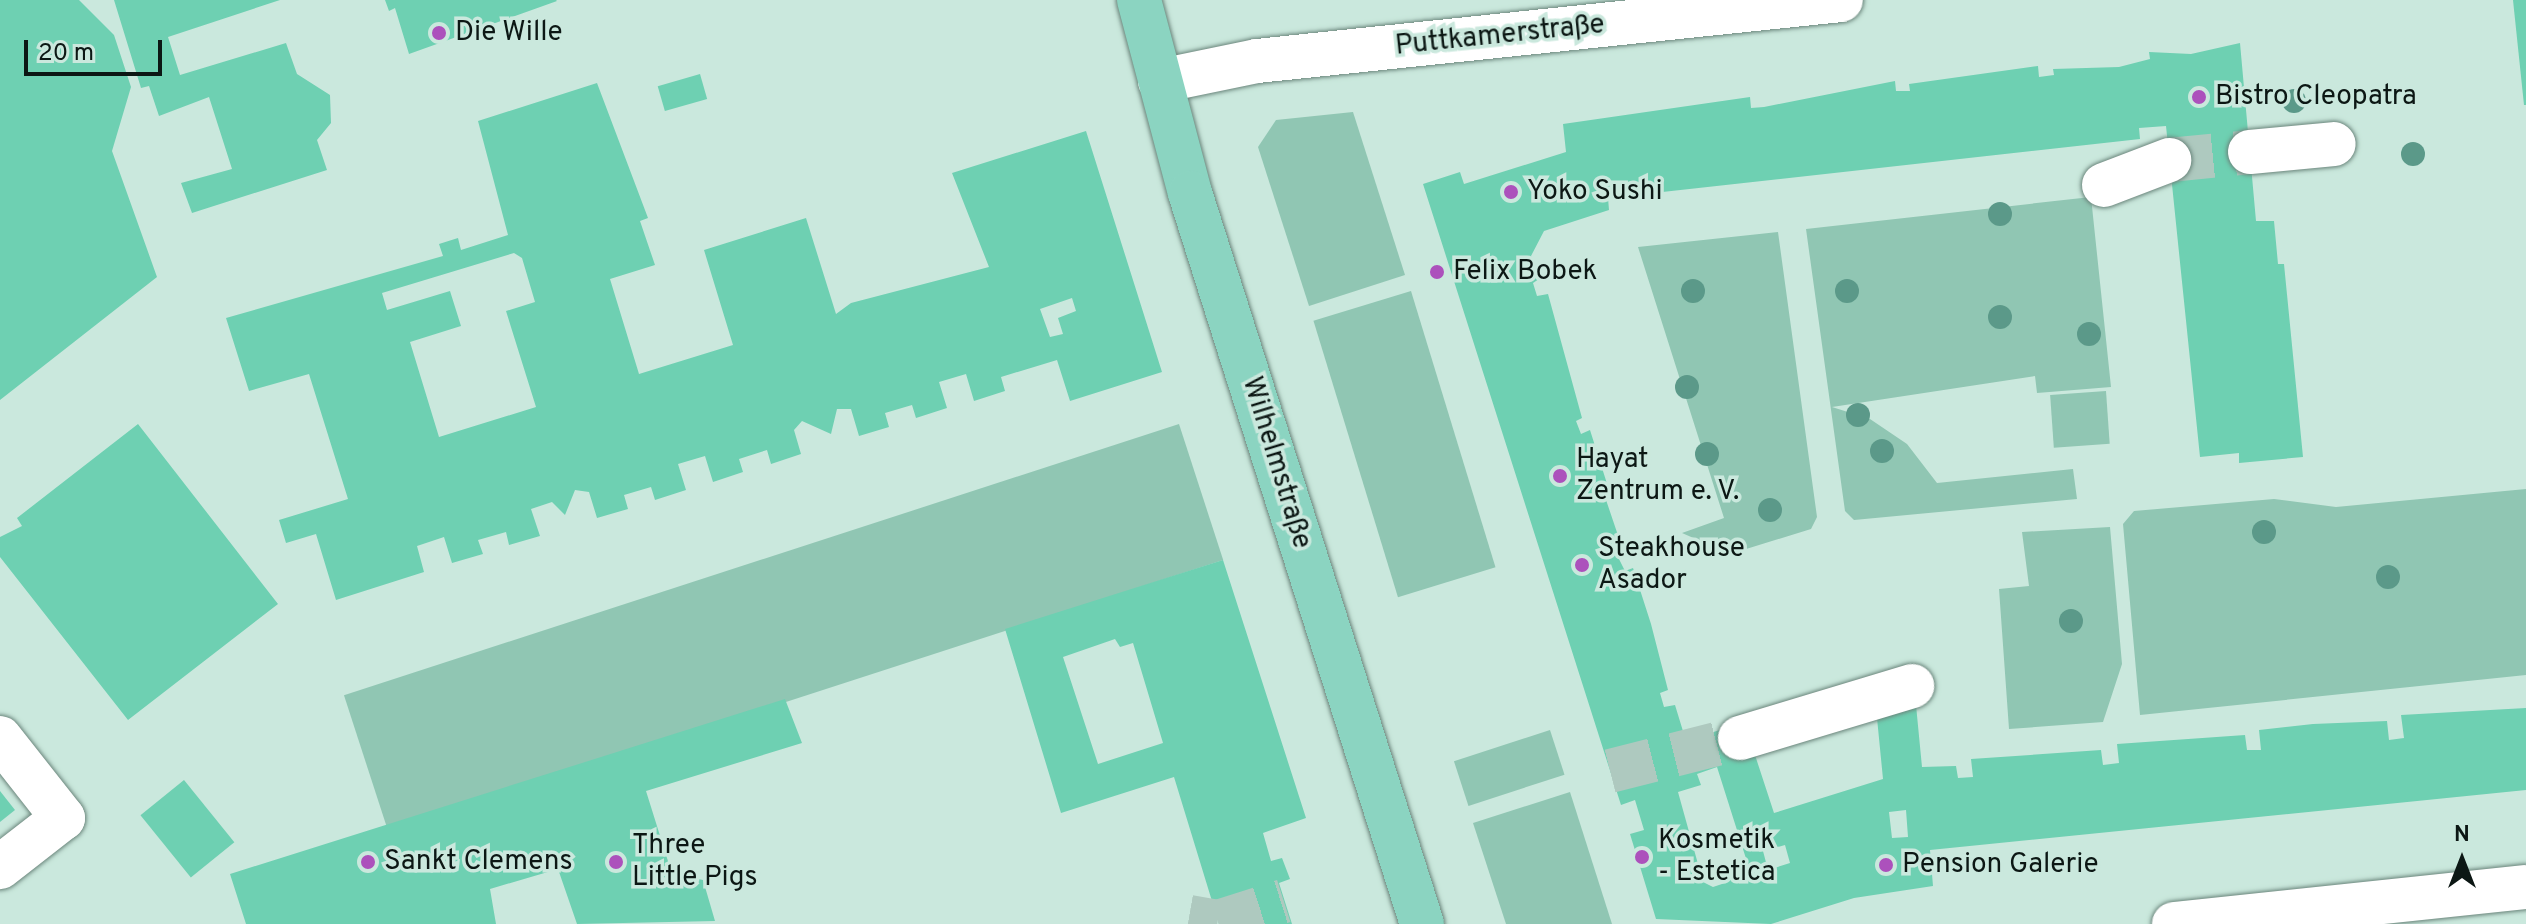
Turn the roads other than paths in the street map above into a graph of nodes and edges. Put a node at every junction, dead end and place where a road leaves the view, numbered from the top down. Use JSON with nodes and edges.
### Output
{"nodes":[{"id":1,"x":1139,"y":0,"type":"edge"},
{"id":2,"x":1841,"y":0,"type":"edge"},
{"id":3,"x":1160,"y":81,"type":"junction"},
{"id":4,"x":2334,"y":144,"type":"dead end"},
{"id":5,"x":2250,"y":152,"type":"tunnel mouth"},
{"id":6,"x":2169,"y":160,"type":"tunnel mouth"},
{"id":7,"x":2104,"y":185,"type":"dead end"},
{"id":8,"x":1912,"y":686,"type":"dead end"},
{"id":9,"x":0,"y":738,"type":"edge"},
{"id":10,"x":1740,"y":738,"type":"tunnel mouth"},
{"id":11,"x":0,"y":867,"type":"edge"},
{"id":12,"x":2526,"y":887,"type":"edge"},
{"id":13,"x":1422,"y":924,"type":"edge"},
{"id":14,"x":2174,"y":924,"type":"edge"}],
"edges":[{"from":1,"to":3,"type":"main road","name":"Wilhelmstraße"},
{"from":2,"to":3,"type":"street","name":"Puttkamerstraße"},
{"from":3,"to":13,"type":"main road","name":"Wilhelmstraße"},
{"from":4,"to":5,"type":"street"},
{"from":6,"to":7,"type":"street"},
{"from":8,"to":10,"type":"street"},
{"from":9,"to":11,"type":"street"},
{"from":12,"to":14,"type":"street"}]}
